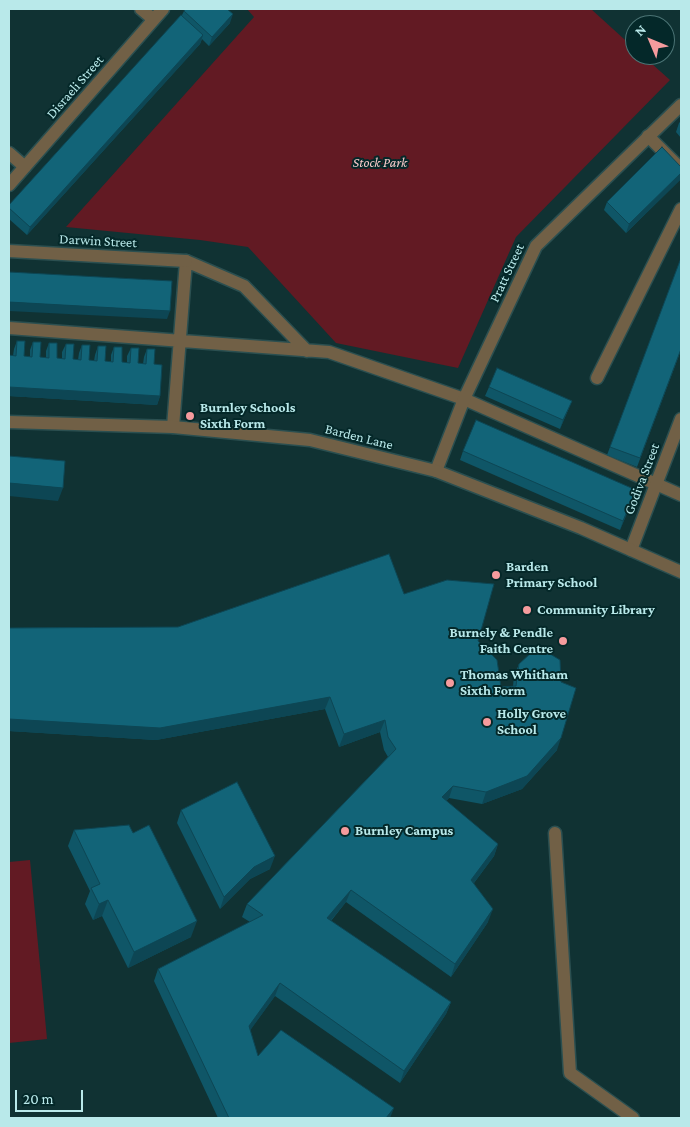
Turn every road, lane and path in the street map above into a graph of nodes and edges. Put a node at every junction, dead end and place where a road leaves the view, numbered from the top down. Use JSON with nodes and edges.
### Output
{"nodes":[{"id":1,"x":142,"y":9,"type":"edge"},
{"id":2,"x":163,"y":9,"type":"edge"},
{"id":3,"x":153,"y":20,"type":"junction"},
{"id":4,"x":681,"y":105,"type":"edge"},
{"id":5,"x":648,"y":136,"type":"junction"},
{"id":6,"x":9,"y":152,"type":"edge"},
{"id":7,"x":25,"y":167,"type":"junction"},
{"id":8,"x":681,"y":169,"type":"edge"},
{"id":9,"x":9,"y":185,"type":"edge"},
{"id":10,"x":681,"y":208,"type":"edge"},
{"id":11,"x":9,"y":251,"type":"edge"},
{"id":12,"x":186,"y":261,"type":"junction"},
{"id":13,"x":9,"y":328,"type":"edge"},
{"id":14,"x":181,"y":341,"type":"junction"},
{"id":15,"x":307,"y":351,"type":"junction"},
{"id":16,"x":597,"y":378,"type":"dead end"},
{"id":17,"x":464,"y":399,"type":"junction"},
{"id":18,"x":681,"y":418,"type":"edge"},
{"id":19,"x":9,"y":422,"type":"edge"},
{"id":20,"x":173,"y":427,"type":"junction"},
{"id":21,"x":436,"y":471,"type":"junction"},
{"id":22,"x":656,"y":485,"type":"junction"},
{"id":23,"x":681,"y":495,"type":"edge"},
{"id":24,"x":631,"y":550,"type":"junction"},
{"id":25,"x":681,"y":572,"type":"edge"},
{"id":26,"x":555,"y":833,"type":"dead end"},
{"id":27,"x":633,"y":1118,"type":"edge"}],
"edges":[{"from":1,"to":3,"type":"street"},
{"from":2,"to":3,"type":"street","name":"Disraeli Street"},
{"from":3,"to":7,"type":"street","name":"Disraeli Street"},
{"from":4,"to":5,"type":"street","name":"Pratt Street"},
{"from":5,"to":8,"type":"street"},
{"from":5,"to":17,"type":"street","name":"Pratt Street"},
{"from":6,"to":7,"type":"street"},
{"from":7,"to":9,"type":"street","name":"Disraeli Street"},
{"from":10,"to":16,"type":"street"},
{"from":11,"to":12,"type":"street","name":"Darwin Street"},
{"from":12,"to":14,"type":"street"},
{"from":12,"to":15,"type":"street"},
{"from":13,"to":14,"type":"street"},
{"from":14,"to":15,"type":"street"},
{"from":14,"to":20,"type":"street"},
{"from":15,"to":17,"type":"street"},
{"from":17,"to":21,"type":"street","name":"Pratt Street"},
{"from":17,"to":22,"type":"street"},
{"from":18,"to":22,"type":"street","name":"Godiva Street"},
{"from":19,"to":20,"type":"street","name":"Barden Lane"},
{"from":20,"to":21,"type":"street","name":"Barden Lane"},
{"from":21,"to":24,"type":"street","name":"Barden Lane"},
{"from":22,"to":23,"type":"street"},
{"from":22,"to":24,"type":"street","name":"Godiva Street"},
{"from":24,"to":25,"type":"street","name":"Barden Lane"},
{"from":26,"to":27,"type":"street"}]}
